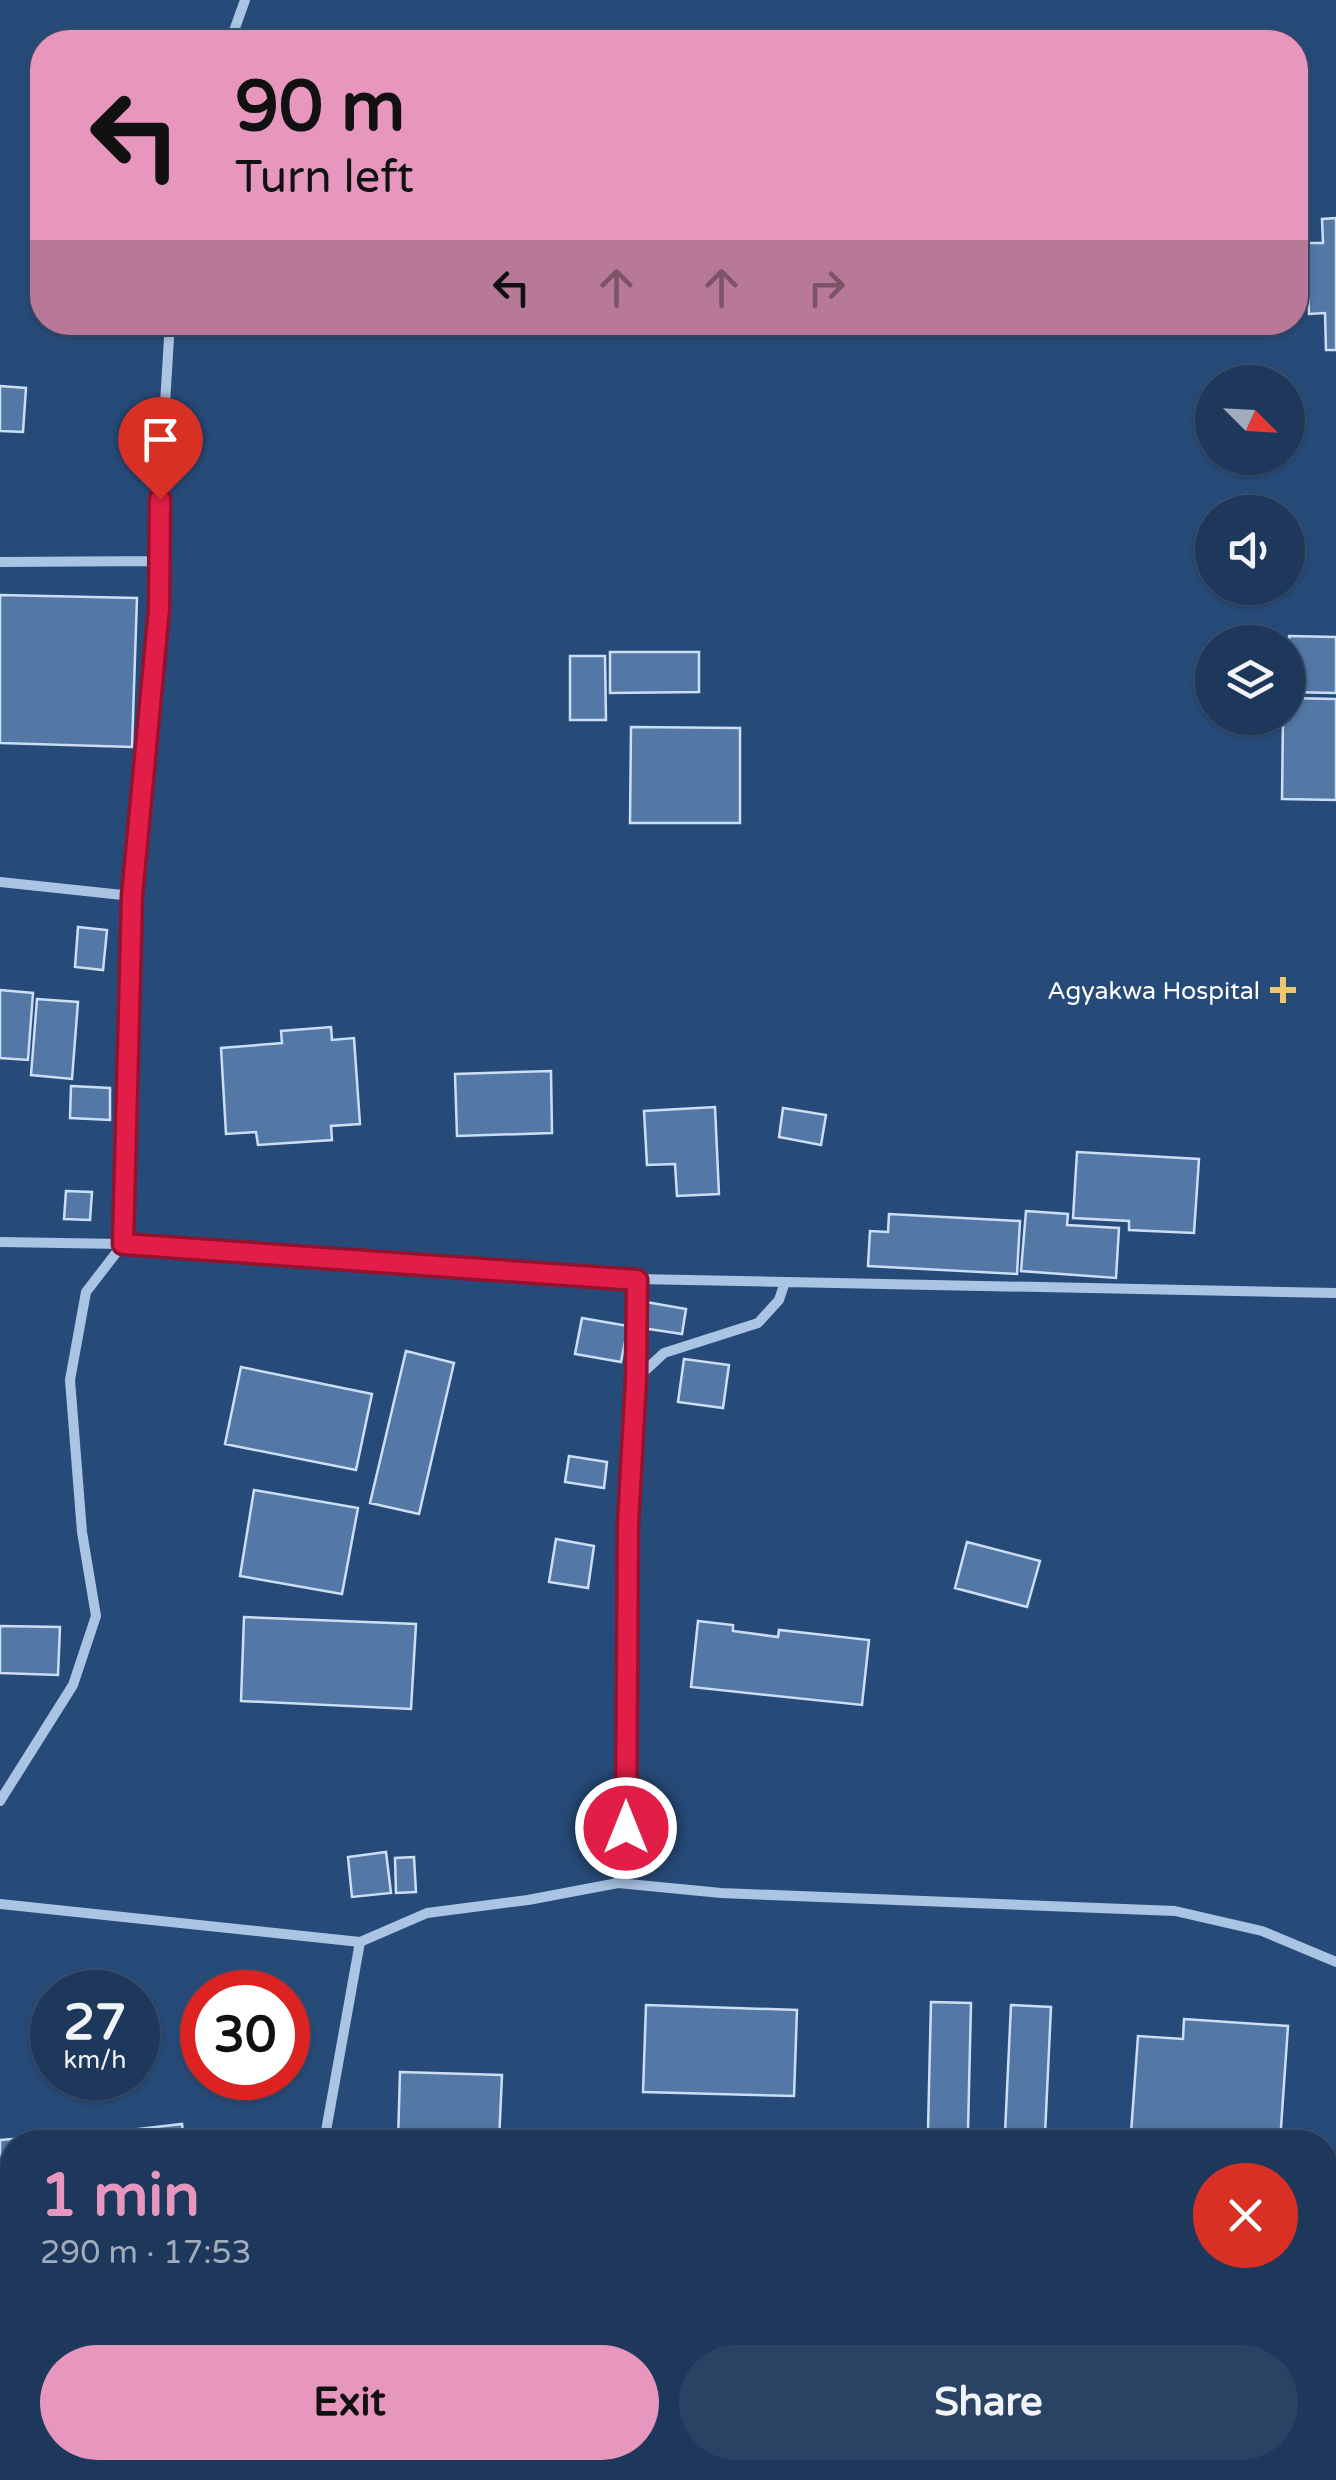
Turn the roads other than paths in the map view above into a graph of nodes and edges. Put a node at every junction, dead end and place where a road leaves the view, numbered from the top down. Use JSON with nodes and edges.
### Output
{"nodes":[{"id":1,"x":244,"y":0,"type":"edge"},
{"id":2,"x":234,"y":30,"type":"edge"},
{"id":3,"x":169,"y":335,"type":"edge"},
{"id":4,"x":160,"y":561,"type":"junction"},
{"id":5,"x":0,"y":562,"type":"edge"},
{"id":6,"x":0,"y":882,"type":"edge"},
{"id":7,"x":132,"y":896,"type":"junction"},
{"id":8,"x":0,"y":1242,"type":"edge"},
{"id":9,"x":123,"y":1244,"type":"junction"},
{"id":10,"x":637,"y":1280,"type":"junction"},
{"id":11,"x":785,"y":1282,"type":"junction"},
{"id":12,"x":1336,"y":1293,"type":"edge"},
{"id":13,"x":636,"y":1379,"type":"junction"},
{"id":14,"x":0,"y":1801,"type":"edge"},
{"id":15,"x":618,"y":1883,"type":"junction"},
{"id":16,"x":0,"y":1904,"type":"edge"},
{"id":17,"x":360,"y":1942,"type":"junction"},
{"id":18,"x":1336,"y":1962,"type":"edge"},
{"id":19,"x":326,"y":2130,"type":"edge"}],
"edges":[{"from":1,"to":2,"type":"street"},
{"from":3,"to":4,"type":"street"},
{"from":4,"to":5,"type":"street"},
{"from":4,"to":7,"type":"street"},
{"from":6,"to":7,"type":"street"},
{"from":7,"to":9,"type":"street"},
{"from":8,"to":9,"type":"street"},
{"from":9,"to":10,"type":"street"},
{"from":9,"to":14,"type":"street"},
{"from":10,"to":11,"type":"street"},
{"from":10,"to":13,"type":"street"},
{"from":11,"to":12,"type":"street"},
{"from":11,"to":13,"type":"street"},
{"from":13,"to":15,"type":"street"},
{"from":15,"to":17,"type":"street"},
{"from":15,"to":18,"type":"street"},
{"from":16,"to":17,"type":"street"},
{"from":17,"to":19,"type":"street"}]}
